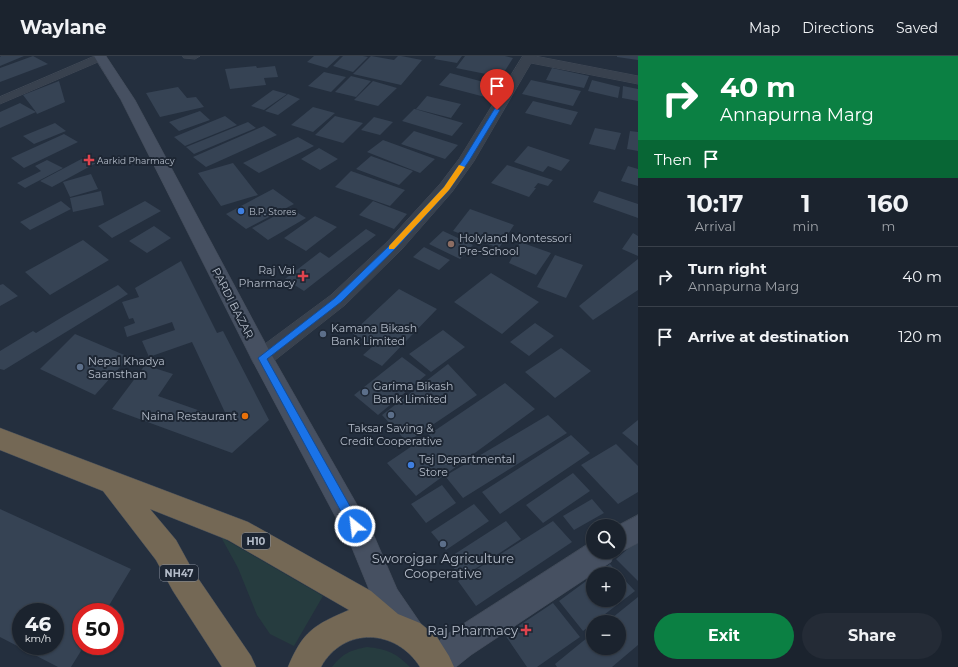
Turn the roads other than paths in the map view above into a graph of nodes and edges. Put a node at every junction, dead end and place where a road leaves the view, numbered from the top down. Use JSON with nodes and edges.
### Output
{"nodes":[{"id":1,"x":188,"y":56,"type":"edge"},
{"id":2,"x":195,"y":56,"type":"edge"},
{"id":3,"x":101,"y":57,"type":"edge"},
{"id":4,"x":528,"y":57,"type":"edge"},
{"id":5,"x":638,"y":80,"type":"edge"},
{"id":6,"x":0,"y":101,"type":"edge"},
{"id":7,"x":262,"y":358,"type":"junction"},
{"id":8,"x":0,"y":438,"type":"edge"},
{"id":9,"x":112,"y":483,"type":"junction"},
{"id":10,"x":638,"y":528,"type":"edge"},
{"id":11,"x":626,"y":536,"type":"edge"},
{"id":12,"x":590,"y":559,"type":"edge"},
{"id":13,"x":398,"y":629,"type":"junction"},
{"id":14,"x":437,"y":665,"type":"edge"},
{"id":15,"x":240,"y":667,"type":"edge"},
{"id":16,"x":304,"y":667,"type":"edge"}],
"edges":[{"from":1,"to":2,"type":"lane"},
{"from":3,"to":6,"type":"lane"},
{"from":3,"to":7,"type":"main road","name":"PARDI BAZAR"},
{"from":4,"to":5,"type":"street"},
{"from":4,"to":7,"type":"street"},
{"from":7,"to":13,"type":"main road","name":"PARDI BAZAR"},
{"from":8,"to":9,"type":"highway","number":"NH47"},
{"from":9,"to":13,"type":"highway","number":"H10"},
{"from":9,"to":15,"type":"highway","number":"NH47"},
{"from":10,"to":11,"type":"main road"},
{"from":12,"to":14,"type":"main road"},
{"from":13,"to":14,"type":"highway"},
{"from":13,"to":16,"type":"highway"}]}
